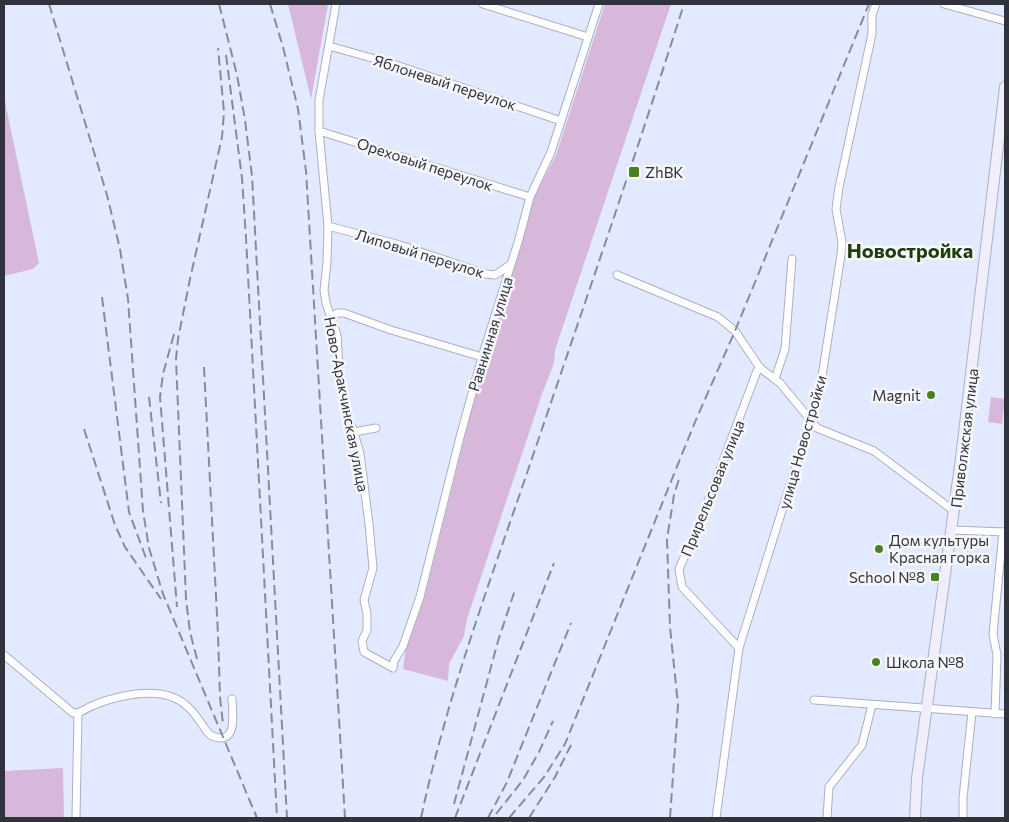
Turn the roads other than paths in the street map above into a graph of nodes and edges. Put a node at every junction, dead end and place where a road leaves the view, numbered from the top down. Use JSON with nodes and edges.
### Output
{"nodes":[{"id":1,"x":336,"y":4,"type":"edge"},
{"id":2,"x":483,"y":4,"type":"edge"},
{"id":3,"x":599,"y":4,"type":"edge"},
{"id":4,"x":876,"y":4,"type":"edge"},
{"id":5,"x":944,"y":4,"type":"edge"},
{"id":6,"x":1005,"y":22,"type":"edge"},
{"id":7,"x":588,"y":37,"type":"junction"},
{"id":8,"x":329,"y":46,"type":"junction"},
{"id":9,"x":1005,"y":87,"type":"edge"},
{"id":10,"x":561,"y":121,"type":"junction"},
{"id":11,"x":319,"y":131,"type":"junction"},
{"id":12,"x":530,"y":197,"type":"junction"},
{"id":13,"x":328,"y":226,"type":"junction"},
{"id":14,"x":792,"y":259,"type":"dead end"},
{"id":15,"x":510,"y":265,"type":"junction"},
{"id":16,"x":617,"y":276,"type":"dead end"},
{"id":17,"x":332,"y":317,"type":"junction"},
{"id":18,"x":482,"y":357,"type":"junction"},
{"id":19,"x":760,"y":368,"type":"junction"},
{"id":20,"x":775,"y":379,"type":"junction"},
{"id":21,"x":811,"y":420,"type":"junction"},
{"id":22,"x":376,"y":428,"type":"dead end"},
{"id":23,"x":354,"y":432,"type":"junction"},
{"id":24,"x":954,"y":512,"type":"junction"},
{"id":25,"x":952,"y":530,"type":"junction"},
{"id":26,"x":1004,"y":532,"type":"edge"},
{"id":27,"x":739,"y":648,"type":"junction"},
{"id":28,"x":4,"y":655,"type":"edge"},
{"id":29,"x":393,"y":668,"type":"joint"},
{"id":30,"x":232,"y":699,"type":"dead end"},
{"id":31,"x":814,"y":700,"type":"dead end"},
{"id":32,"x":872,"y":705,"type":"junction"},
{"id":33,"x":926,"y":709,"type":"junction"},
{"id":34,"x":972,"y":712,"type":"junction"},
{"id":35,"x":78,"y":713,"type":"junction"},
{"id":36,"x":995,"y":714,"type":"junction"},
{"id":37,"x":1005,"y":714,"type":"edge"},
{"id":38,"x":76,"y":818,"type":"edge"},
{"id":39,"x":716,"y":818,"type":"edge"},
{"id":40,"x":828,"y":818,"type":"edge"},
{"id":41,"x":915,"y":818,"type":"edge"},
{"id":42,"x":963,"y":818,"type":"edge"}],
"edges":[{"from":1,"to":8,"type":"street","name":"Ново-Аракчинская улица"},
{"from":2,"to":7,"type":"street"},
{"from":3,"to":7,"type":"street","name":"Равнинная улица"},
{"from":4,"to":21,"type":"street","name":"улица Новостройки"},
{"from":5,"to":6,"type":"street"},
{"from":7,"to":10,"type":"street","name":"Равнинная улица"},
{"from":8,"to":10,"type":"street","name":"Яблоневый переулок"},
{"from":8,"to":11,"type":"street","name":"Ново-Аракчинская улица"},
{"from":9,"to":24,"type":"main road","name":"Приволжская улица"},
{"from":10,"to":12,"type":"street","name":"Равнинная улица"},
{"from":11,"to":12,"type":"street","name":"Ореховый переулок"},
{"from":11,"to":13,"type":"street","name":"Ново-Аракчинская улица"},
{"from":12,"to":15,"type":"street","name":"Равнинная улица"},
{"from":13,"to":15,"type":"street","name":"Липовый переулок"},
{"from":13,"to":17,"type":"street","name":"Ново-Аракчинская улица"},
{"from":14,"to":20,"type":"street"},
{"from":15,"to":18,"type":"street","name":"Равнинная улица"},
{"from":16,"to":19,"type":"street"},
{"from":17,"to":18,"type":"street"},
{"from":17,"to":23,"type":"street","name":"Ново-Аракчинская улица"},
{"from":18,"to":29,"type":"street","name":"Равнинная улица"},
{"from":19,"to":20,"type":"street"},
{"from":19,"to":27,"type":"street","name":"Прирельсовая улица"},
{"from":20,"to":21,"type":"street"},
{"from":21,"to":24,"type":"street"},
{"from":21,"to":27,"type":"street","name":"улица Новостройки"},
{"from":22,"to":23,"type":"street"},
{"from":23,"to":29,"type":"street","name":"Ново-Аракчинская улица"},
{"from":24,"to":25,"type":"main road","name":"Приволжская улица"},
{"from":25,"to":26,"type":"street"},
{"from":25,"to":33,"type":"main road","name":"Приволжская улица"},
{"from":26,"to":36,"type":"street"},
{"from":27,"to":39,"type":"street","name":"улица Новостройки"},
{"from":28,"to":35,"type":"street"},
{"from":30,"to":35,"type":"street"},
{"from":31,"to":32,"type":"street"},
{"from":32,"to":33,"type":"street"},
{"from":32,"to":40,"type":"street"},
{"from":33,"to":34,"type":"street"},
{"from":33,"to":41,"type":"main road","name":"Приволжская улица"},
{"from":34,"to":36,"type":"street"},
{"from":34,"to":42,"type":"street"},
{"from":35,"to":38,"type":"street"},
{"from":36,"to":37,"type":"street"}]}
